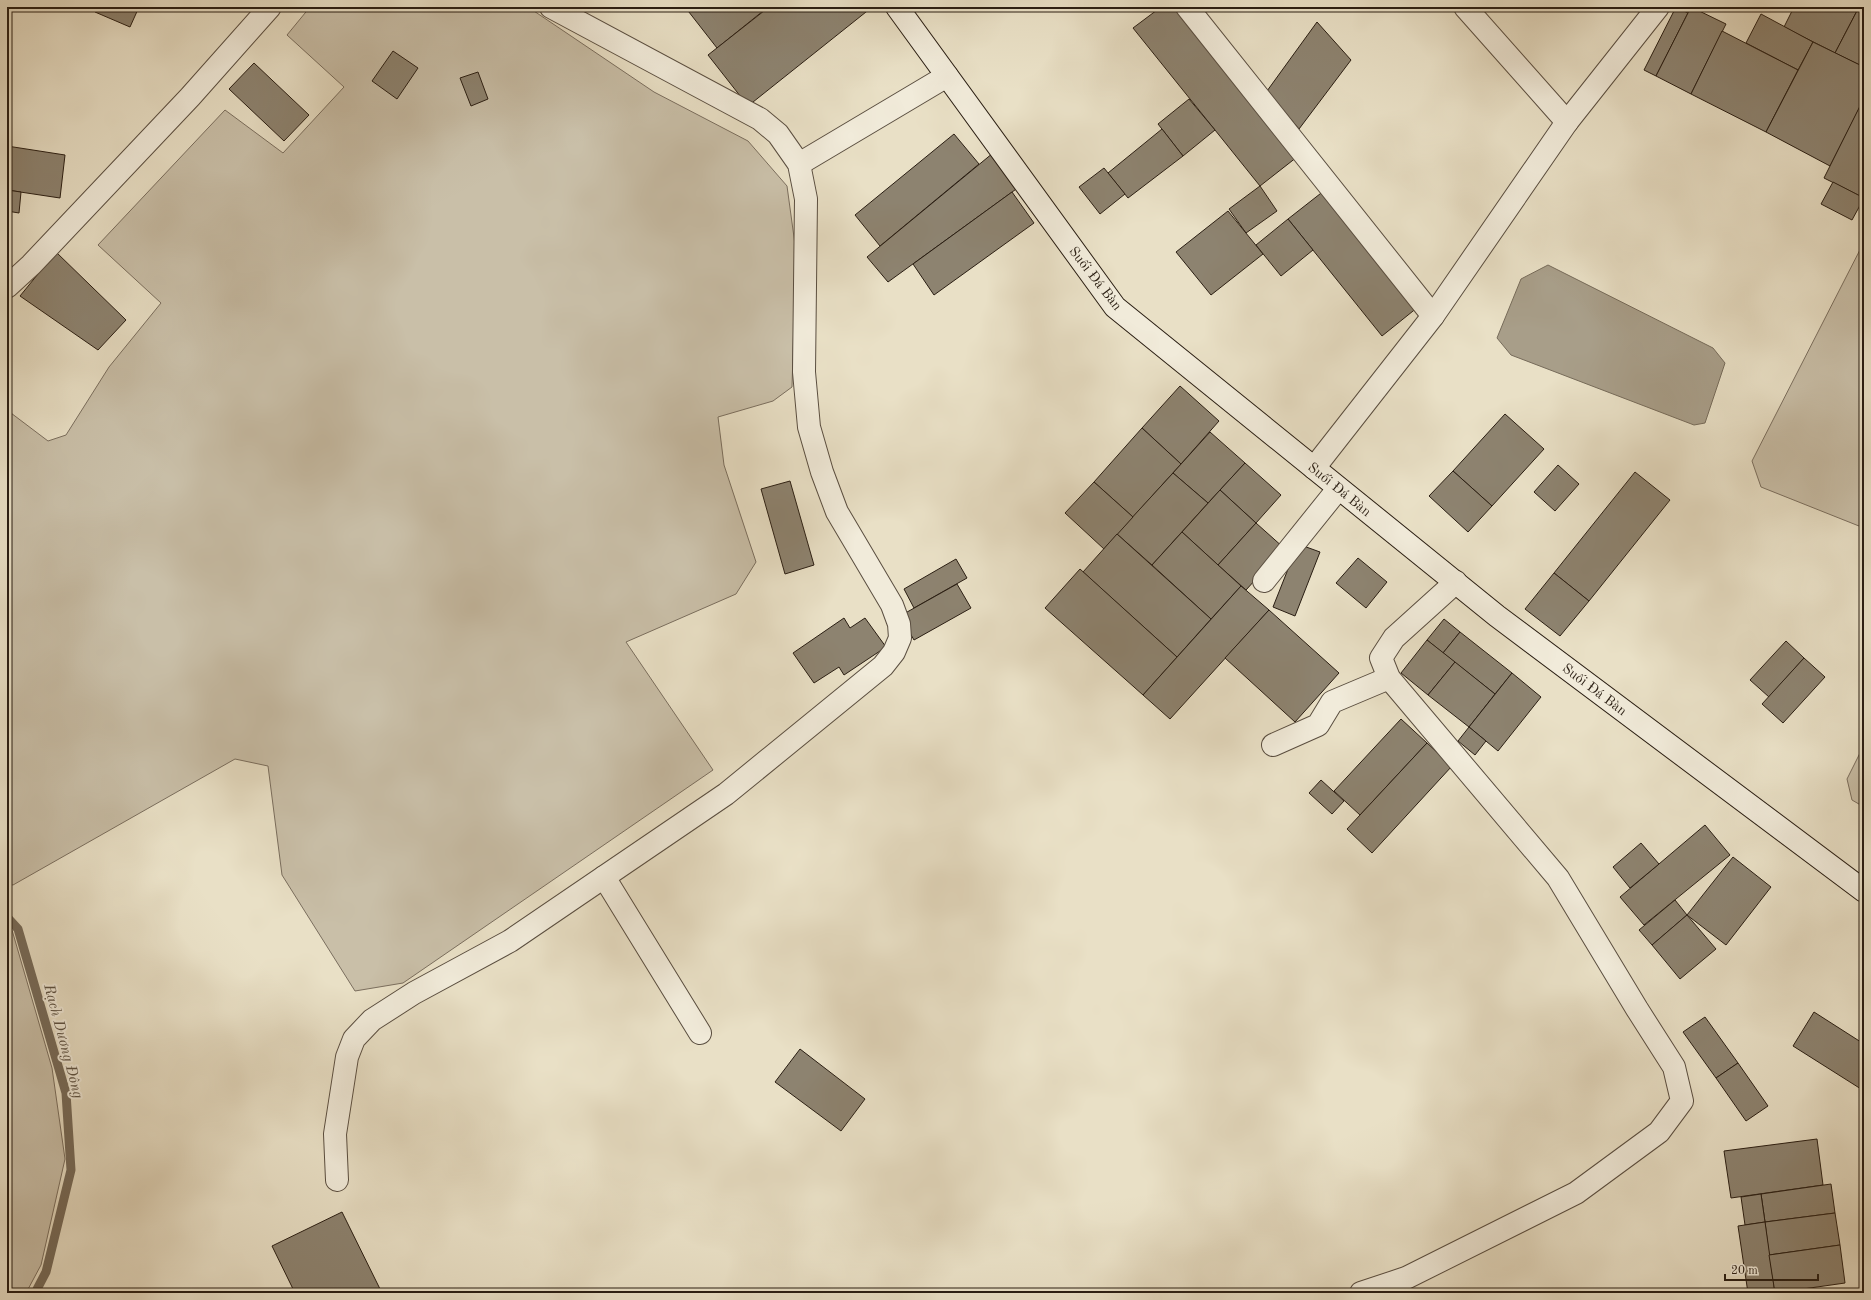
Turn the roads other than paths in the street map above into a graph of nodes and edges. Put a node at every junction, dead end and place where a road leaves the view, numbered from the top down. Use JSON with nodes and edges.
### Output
{"nodes":[{"id":1,"x":270,"y":7,"type":"edge"},
{"id":2,"x":551,"y":7,"type":"edge"},
{"id":3,"x":897,"y":7,"type":"edge"},
{"id":4,"x":1187,"y":7,"type":"edge"},
{"id":5,"x":1465,"y":7,"type":"edge"},
{"id":6,"x":1658,"y":7,"type":"edge"},
{"id":7,"x":947,"y":76,"type":"junction"},
{"id":8,"x":1567,"y":122,"type":"junction"},
{"id":9,"x":800,"y":164,"type":"junction"},
{"id":10,"x":7,"y":287,"type":"edge"},
{"id":11,"x":1433,"y":316,"type":"junction"},
{"id":12,"x":1314,"y":468,"type":"junction"},
{"id":13,"x":1338,"y":489,"type":"junction"},
{"id":14,"x":1264,"y":581,"type":"dead end"},
{"id":15,"x":1456,"y":582,"type":"junction"},
{"id":16,"x":1389,"y":678,"type":"junction"},
{"id":17,"x":1273,"y":745,"type":"dead end"},
{"id":18,"x":604,"y":877,"type":"junction"},
{"id":19,"x":1864,"y":891,"type":"edge"},
{"id":20,"x":700,"y":1033,"type":"dead end"},
{"id":21,"x":337,"y":1180,"type":"dead end"},
{"id":22,"x":1361,"y":1293,"type":"edge"}],
"edges":[{"from":1,"to":10,"type":"street"},
{"from":2,"to":9,"type":"street"},
{"from":3,"to":7,"type":"street","name":"Suối Đá Bàn"},
{"from":4,"to":11,"type":"street"},
{"from":5,"to":8,"type":"street"},
{"from":6,"to":8,"type":"street"},
{"from":7,"to":9,"type":"street"},
{"from":7,"to":12,"type":"street","name":"Suối Đá Bàn"},
{"from":8,"to":11,"type":"street"},
{"from":9,"to":18,"type":"street"},
{"from":11,"to":12,"type":"street"},
{"from":12,"to":13,"type":"street","name":"Suối Đá Bàn"},
{"from":13,"to":14,"type":"street"},
{"from":13,"to":15,"type":"street","name":"Suối Đá Bàn"},
{"from":15,"to":16,"type":"street"},
{"from":15,"to":19,"type":"street","name":"Suối Đá Bàn"},
{"from":16,"to":17,"type":"street"},
{"from":16,"to":22,"type":"street"},
{"from":18,"to":20,"type":"street"},
{"from":18,"to":21,"type":"street"}]}
